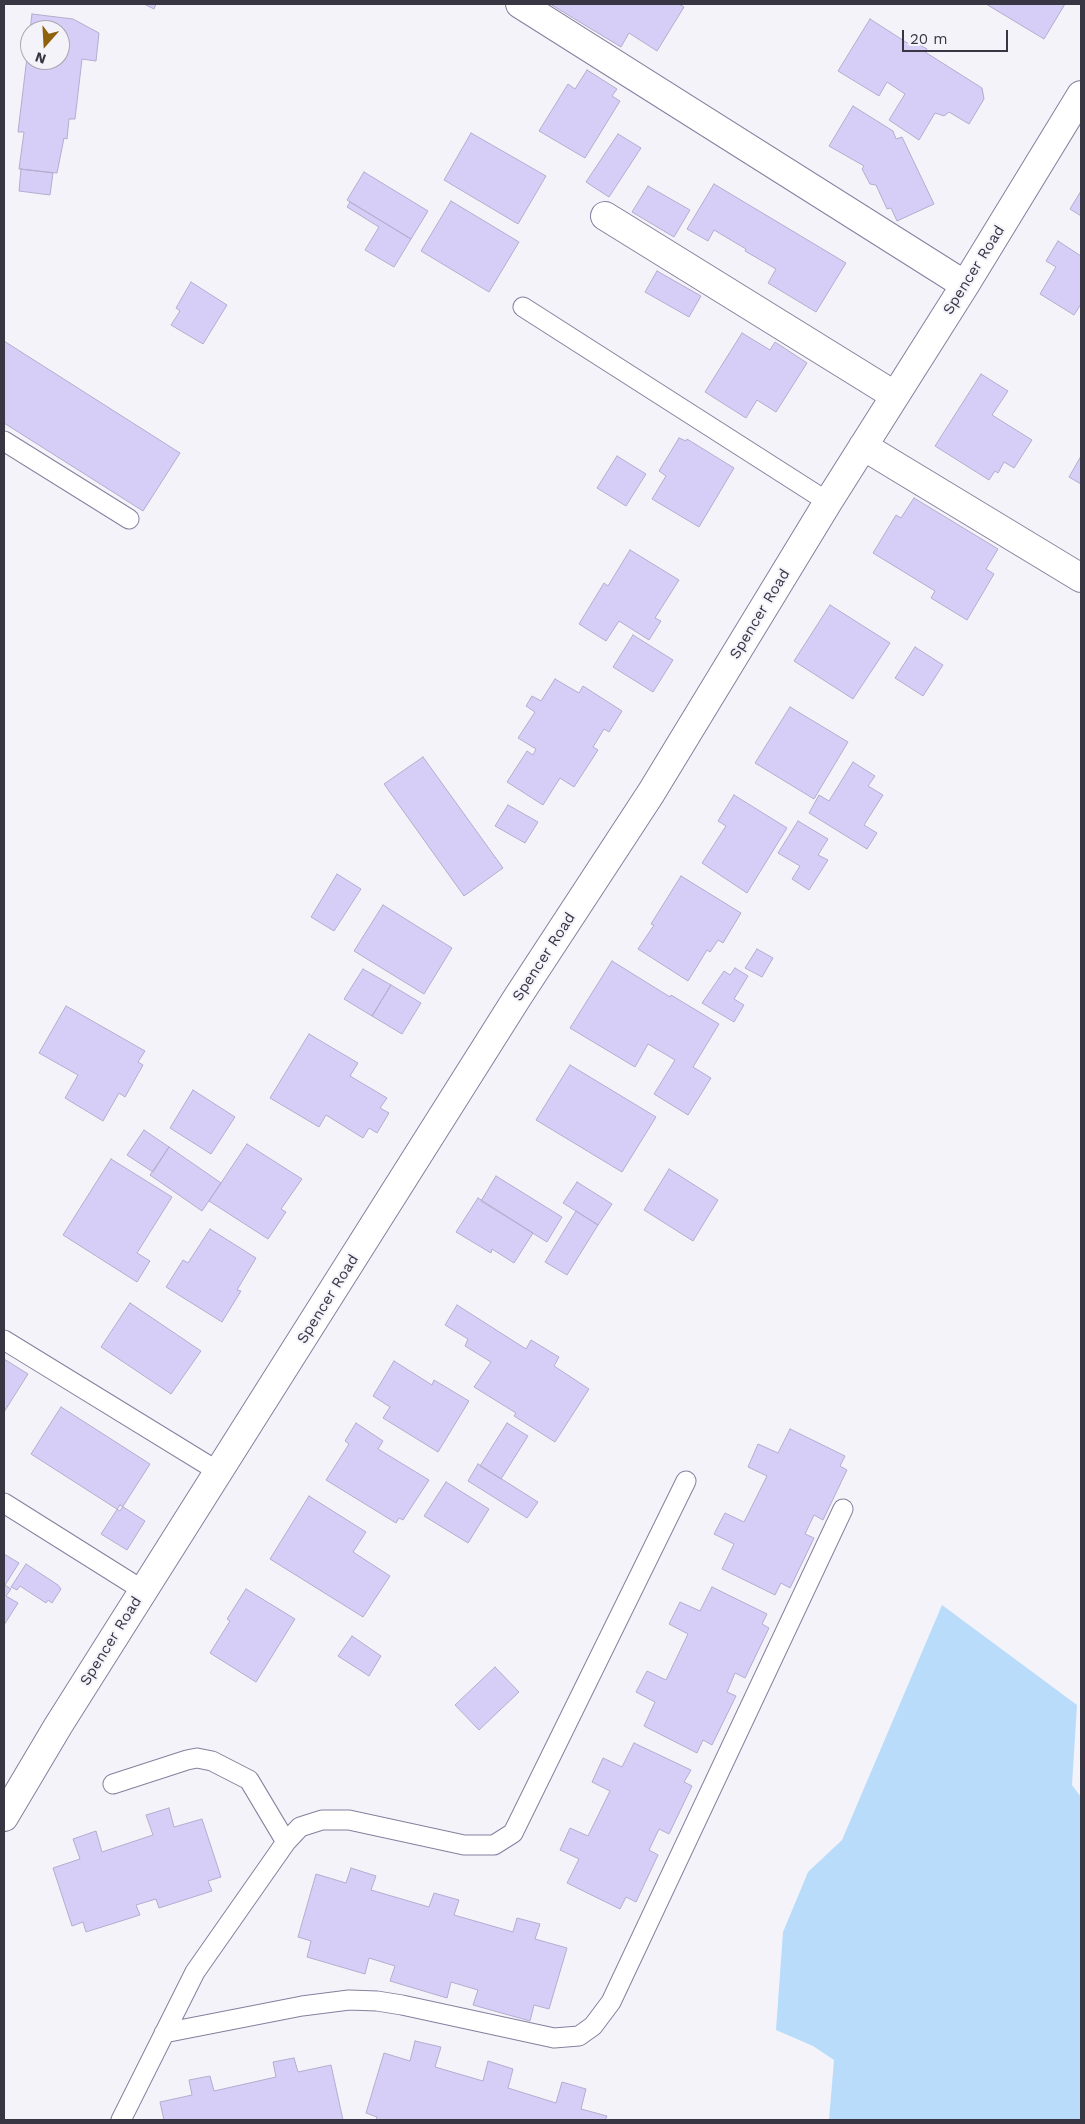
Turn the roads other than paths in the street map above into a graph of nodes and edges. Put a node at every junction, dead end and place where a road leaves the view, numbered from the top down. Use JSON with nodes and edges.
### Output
{"nodes":[{"id":1,"x":520,"y":4,"type":"edge"},
{"id":2,"x":1081,"y":95,"type":"edge"},
{"id":3,"x":605,"y":216,"type":"dead end"},
{"id":4,"x":965,"y":285,"type":"junction"},
{"id":5,"x":523,"y":307,"type":"dead end"},
{"id":6,"x":894,"y":396,"type":"junction"},
{"id":7,"x":4,"y":442,"type":"edge"},
{"id":8,"x":863,"y":446,"type":"junction"},
{"id":9,"x":828,"y":502,"type":"junction"},
{"id":10,"x":129,"y":519,"type":"dead end"},
{"id":11,"x":1081,"y":578,"type":"edge"},
{"id":12,"x":4,"y":1340,"type":"edge"},
{"id":13,"x":219,"y":1472,"type":"junction"},
{"id":14,"x":686,"y":1481,"type":"dead end"},
{"id":15,"x":4,"y":1503,"type":"edge"},
{"id":16,"x":843,"y":1509,"type":"dead end"},
{"id":17,"x":144,"y":1591,"type":"junction"},
{"id":18,"x":113,"y":1784,"type":"dead end"},
{"id":19,"x":4,"y":1816,"type":"edge"},
{"id":20,"x":286,"y":1842,"type":"junction"},
{"id":21,"x":164,"y":2033,"type":"junction"},
{"id":22,"x":121,"y":2120,"type":"edge"}],
"edges":[{"from":1,"to":4,"type":"street"},
{"from":2,"to":4,"type":"street","name":"Spencer Road"},
{"from":3,"to":6,"type":"street"},
{"from":4,"to":6,"type":"street","name":"Spencer Road"},
{"from":5,"to":9,"type":"lane"},
{"from":6,"to":8,"type":"street","name":"Spencer Road"},
{"from":7,"to":10,"type":"lane"},
{"from":8,"to":9,"type":"street","name":"Spencer Road"},
{"from":8,"to":11,"type":"street"},
{"from":9,"to":13,"type":"street","name":"Spencer Road"},
{"from":12,"to":13,"type":"lane"},
{"from":13,"to":17,"type":"street","name":"Spencer Road"},
{"from":14,"to":20,"type":"lane"},
{"from":15,"to":17,"type":"lane"},
{"from":16,"to":21,"type":"lane"},
{"from":17,"to":19,"type":"street","name":"Spencer Road"},
{"from":18,"to":20,"type":"lane"},
{"from":20,"to":21,"type":"lane"},
{"from":21,"to":22,"type":"lane"}]}
